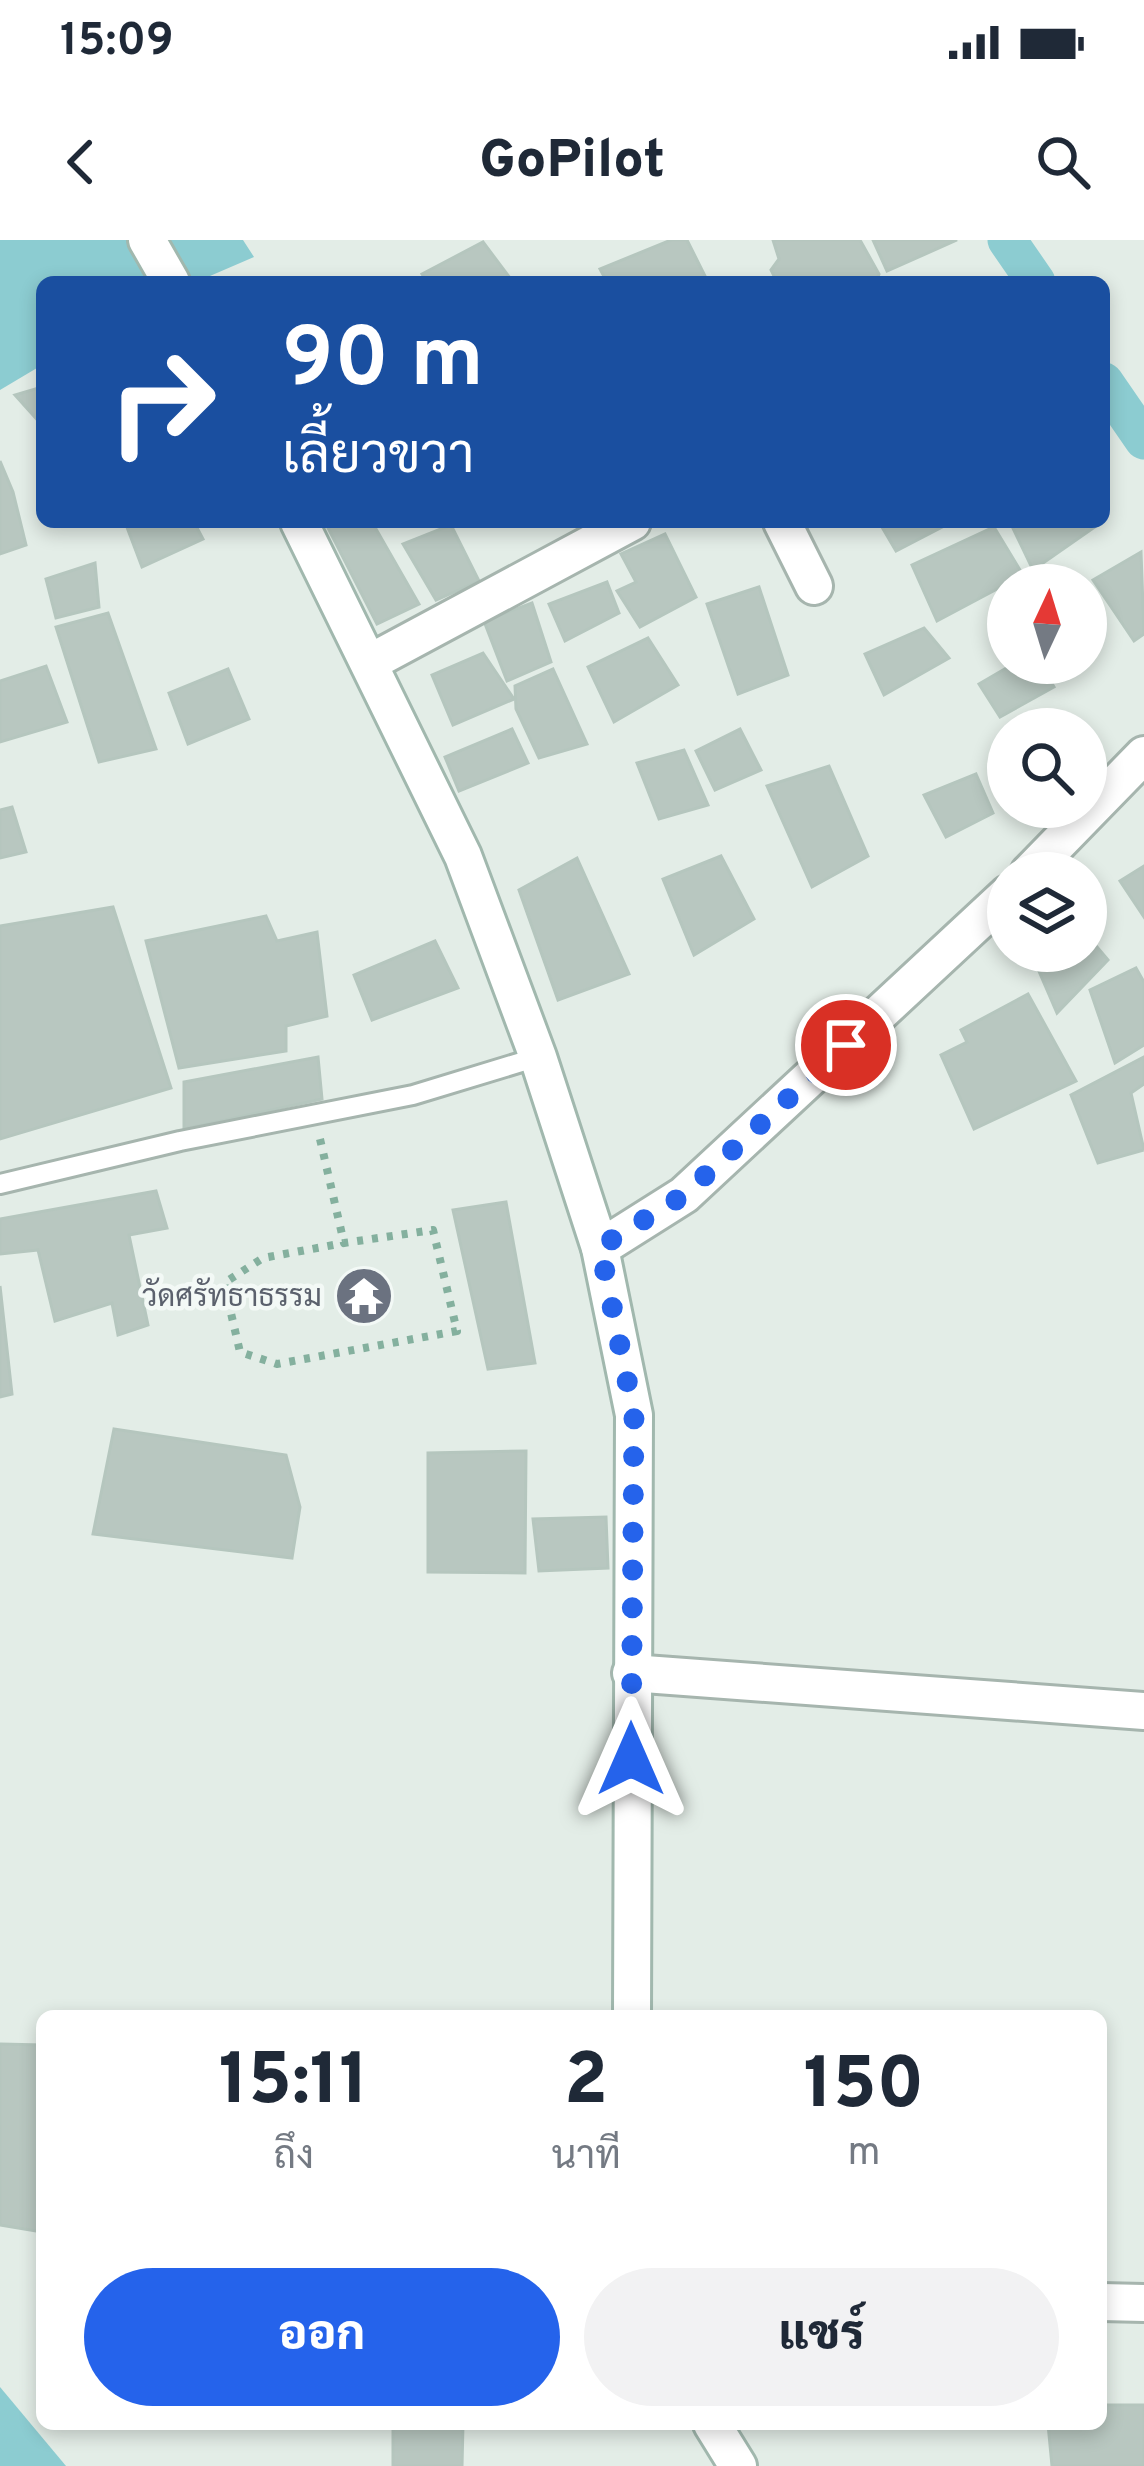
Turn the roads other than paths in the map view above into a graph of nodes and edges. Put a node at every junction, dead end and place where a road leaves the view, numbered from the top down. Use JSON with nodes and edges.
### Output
{"nodes":[{"id":1,"x":147,"y":240,"type":"edge"},
{"id":2,"x":168,"y":276,"type":"edge"},
{"id":3,"x":302,"y":528,"type":"edge"},
{"id":4,"x":621,"y":528,"type":"edge"},
{"id":5,"x":785,"y":528,"type":"edge"},
{"id":6,"x":814,"y":586,"type":"dead end"},
{"id":7,"x":369,"y":663,"type":"junction"},
{"id":8,"x":1144,"y":755,"type":"edge"},
{"id":9,"x":1049,"y":852,"type":"edge"},
{"id":10,"x":987,"y":914,"type":"edge"},
{"id":11,"x":538,"y":1057,"type":"junction"},
{"id":12,"x":0,"y":1184,"type":"edge"},
{"id":13,"x":600,"y":1247,"type":"junction"},
{"id":14,"x":631,"y":1673,"type":"junction"},
{"id":15,"x":1144,"y":1712,"type":"edge"},
{"id":16,"x":632,"y":2010,"type":"edge"},
{"id":17,"x":1107,"y":2302,"type":"edge"},
{"id":18,"x":1144,"y":2303,"type":"edge"},
{"id":19,"x":716,"y":2430,"type":"edge"},
{"id":20,"x":738,"y":2466,"type":"edge"}],
"edges":[{"from":1,"to":2,"type":"street"},
{"from":3,"to":7,"type":"street"},
{"from":4,"to":7,"type":"street"},
{"from":5,"to":6,"type":"street"},
{"from":7,"to":11,"type":"street"},
{"from":8,"to":9,"type":"street"},
{"from":10,"to":13,"type":"street"},
{"from":11,"to":12,"type":"lane"},
{"from":11,"to":13,"type":"street"},
{"from":13,"to":14,"type":"street"},
{"from":14,"to":15,"type":"street"},
{"from":14,"to":16,"type":"street"},
{"from":17,"to":18,"type":"street"},
{"from":19,"to":20,"type":"street"}]}
